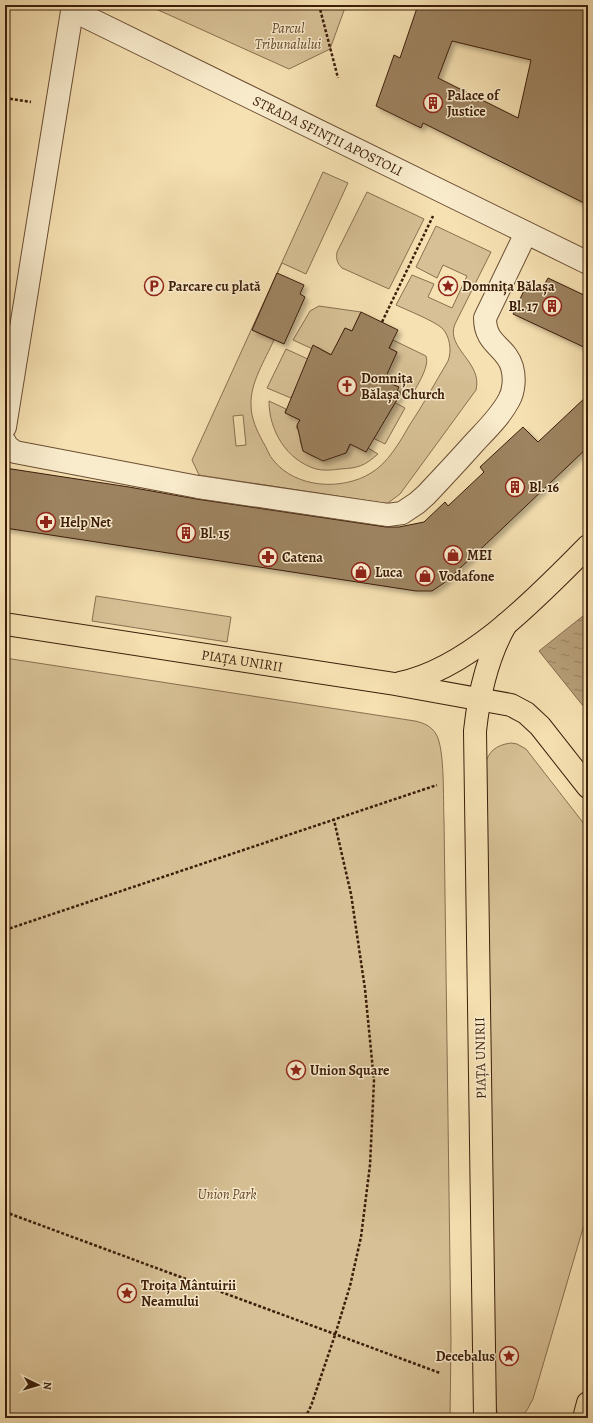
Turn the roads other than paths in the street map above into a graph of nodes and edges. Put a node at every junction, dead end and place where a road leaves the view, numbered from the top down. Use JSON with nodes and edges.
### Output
{"nodes":[{"id":1,"x":73,"y":8,"type":"edge"},
{"id":2,"x":526,"y":233,"type":"junction"},
{"id":3,"x":588,"y":263,"type":"edge"},
{"id":4,"x":5,"y":427,"type":"edge"},
{"id":5,"x":5,"y":442,"type":"edge"},
{"id":6,"x":588,"y":546,"type":"edge"},
{"id":7,"x":5,"y":624,"type":"edge"},
{"id":8,"x":506,"y":624,"type":"junction"},
{"id":9,"x":395,"y":684,"type":"junction"},
{"id":10,"x":479,"y":699,"type":"junction"},
{"id":11,"x":588,"y":787,"type":"edge"},
{"id":12,"x":588,"y":1403,"type":"edge"},
{"id":13,"x":486,"y":1418,"type":"edge"},
{"id":14,"x":584,"y":1418,"type":"edge"}],
"edges":[{"from":1,"to":2,"type":"street","name":"STRADA SFINȚII APOSTOLI"},
{"from":1,"to":4,"type":"street"},
{"from":2,"to":3,"type":"street","name":"STRADA SFINȚII APOSTOLI"},
{"from":2,"to":5,"type":"street"},
{"from":6,"to":8,"type":"main road"},
{"from":7,"to":9,"type":"main road","name":"PIAȚA UNIRII"},
{"from":8,"to":9,"type":"main road"},
{"from":8,"to":10,"type":"main road"},
{"from":9,"to":10,"type":"main road","name":"PIAȚA UNIRII"},
{"from":10,"to":11,"type":"main road","name":"PIAȚA UNIRII"},
{"from":10,"to":13,"type":"main road","name":"PIAȚA UNIRII"},
{"from":12,"to":14,"type":"main road"}]}
